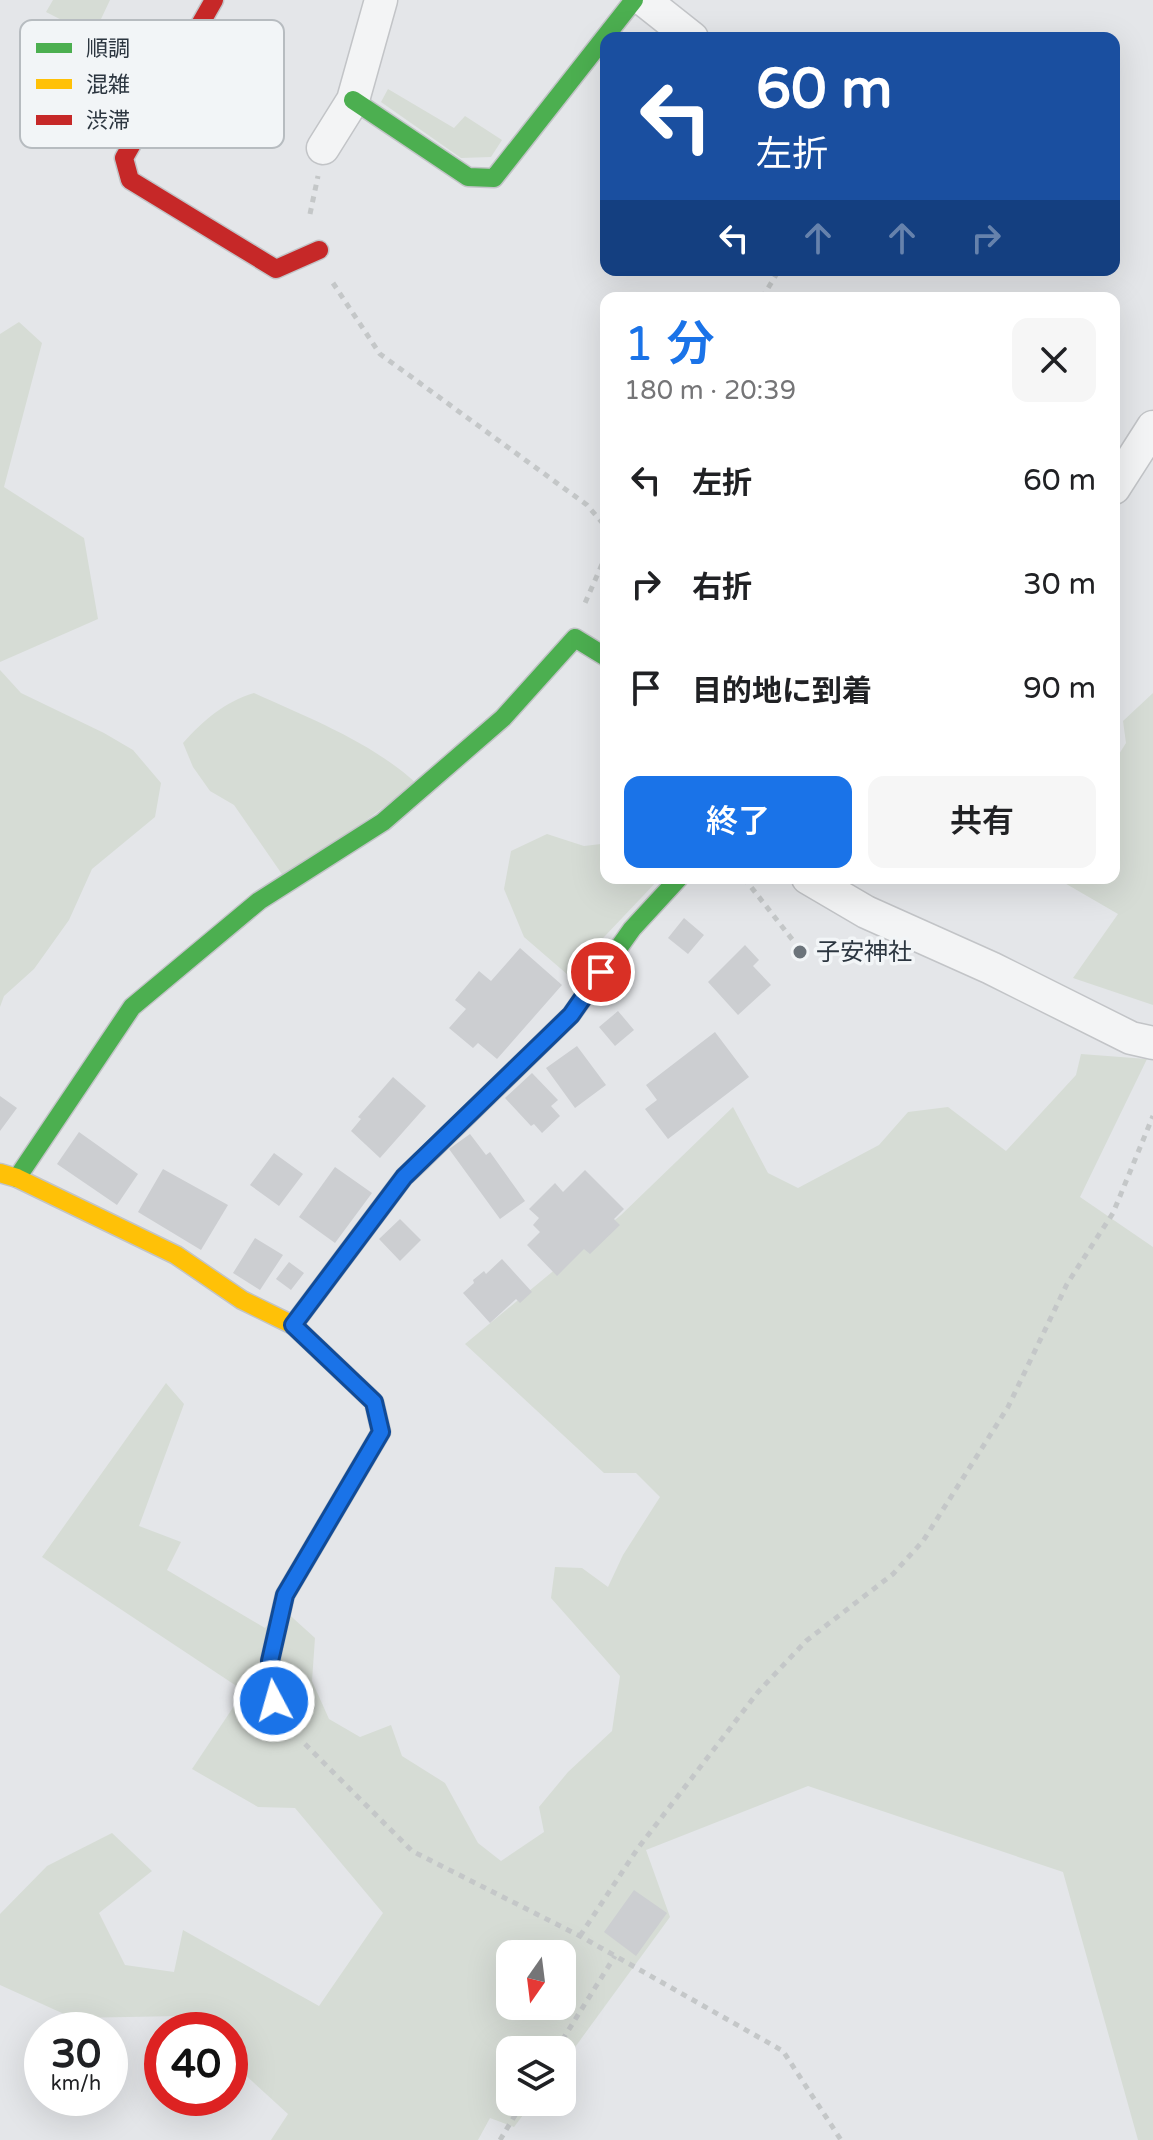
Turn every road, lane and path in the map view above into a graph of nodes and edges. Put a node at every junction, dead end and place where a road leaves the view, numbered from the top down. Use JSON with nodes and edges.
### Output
{"nodes":[{"id":1,"x":214,"y":0,"type":"edge"},
{"id":2,"x":381,"y":0,"type":"edge"},
{"id":3,"x":634,"y":0,"type":"edge"},
{"id":4,"x":644,"y":0,"type":"edge"},
{"id":5,"x":203,"y":20,"type":"edge"},
{"id":6,"x":609,"y":32,"type":"edge"},
{"id":7,"x":684,"y":32,"type":"edge"},
{"id":8,"x":600,"y":43,"type":"edge"},
{"id":9,"x":353,"y":100,"type":"junction"},
{"id":10,"x":130,"y":148,"type":"edge"},
{"id":11,"x":323,"y":148,"type":"joint"},
{"id":12,"x":319,"y":250,"type":"junction"},
{"id":13,"x":1153,"y":427,"type":"edge"},
{"id":14,"x":1120,"y":479,"type":"edge"},
{"id":15,"x":600,"y":520,"type":"edge"},
{"id":16,"x":600,"y":568,"type":"edge"},
{"id":17,"x":575,"y":638,"type":"junction"},
{"id":18,"x":600,"y":653,"type":"edge"},
{"id":19,"x":673,"y":884,"type":"edge"},
{"id":20,"x":749,"y":884,"type":"edge"},
{"id":21,"x":818,"y":884,"type":"edge"},
{"id":22,"x":795,"y":943,"type":"dead end"},
{"id":23,"x":1153,"y":1043,"type":"edge"},
{"id":24,"x":1153,"y":1116,"type":"edge"},
{"id":25,"x":9,"y":1176,"type":"edge"},
{"id":26,"x":293,"y":1325,"type":"junction"},
{"id":27,"x":280,"y":1719,"type":"joint"},
{"id":28,"x":580,"y":1936,"type":"junction"},
{"id":29,"x":615,"y":1956,"type":"junction"},
{"id":30,"x":565,"y":2036,"type":"edge"},
{"id":31,"x":515,"y":2116,"type":"edge"},
{"id":32,"x":500,"y":2140,"type":"edge"},
{"id":33,"x":841,"y":2140,"type":"edge"}],
"edges":[{"from":1,"to":5,"type":"street"},
{"from":2,"to":9,"type":"street"},
{"from":3,"to":6,"type":"street"},
{"from":4,"to":7,"type":"street"},
{"from":8,"to":9,"type":"street"},
{"from":9,"to":11,"type":"street"},
{"from":10,"to":12,"type":"street"},
{"from":11,"to":12,"type":"path"},
{"from":12,"to":15,"type":"path"},
{"from":13,"to":14,"type":"street"},
{"from":16,"to":17,"type":"path"},
{"from":17,"to":18,"type":"street"},
{"from":17,"to":25,"type":"street"},
{"from":19,"to":26,"type":"street"},
{"from":20,"to":22,"type":"path"},
{"from":21,"to":23,"type":"street"},
{"from":24,"to":28,"type":"path"},
{"from":25,"to":26,"type":"street"},
{"from":26,"to":27,"type":"street"},
{"from":27,"to":28,"type":"path"},
{"from":28,"to":29,"type":"path"},
{"from":29,"to":30,"type":"path"},
{"from":29,"to":33,"type":"path"},
{"from":31,"to":32,"type":"path"}]}
